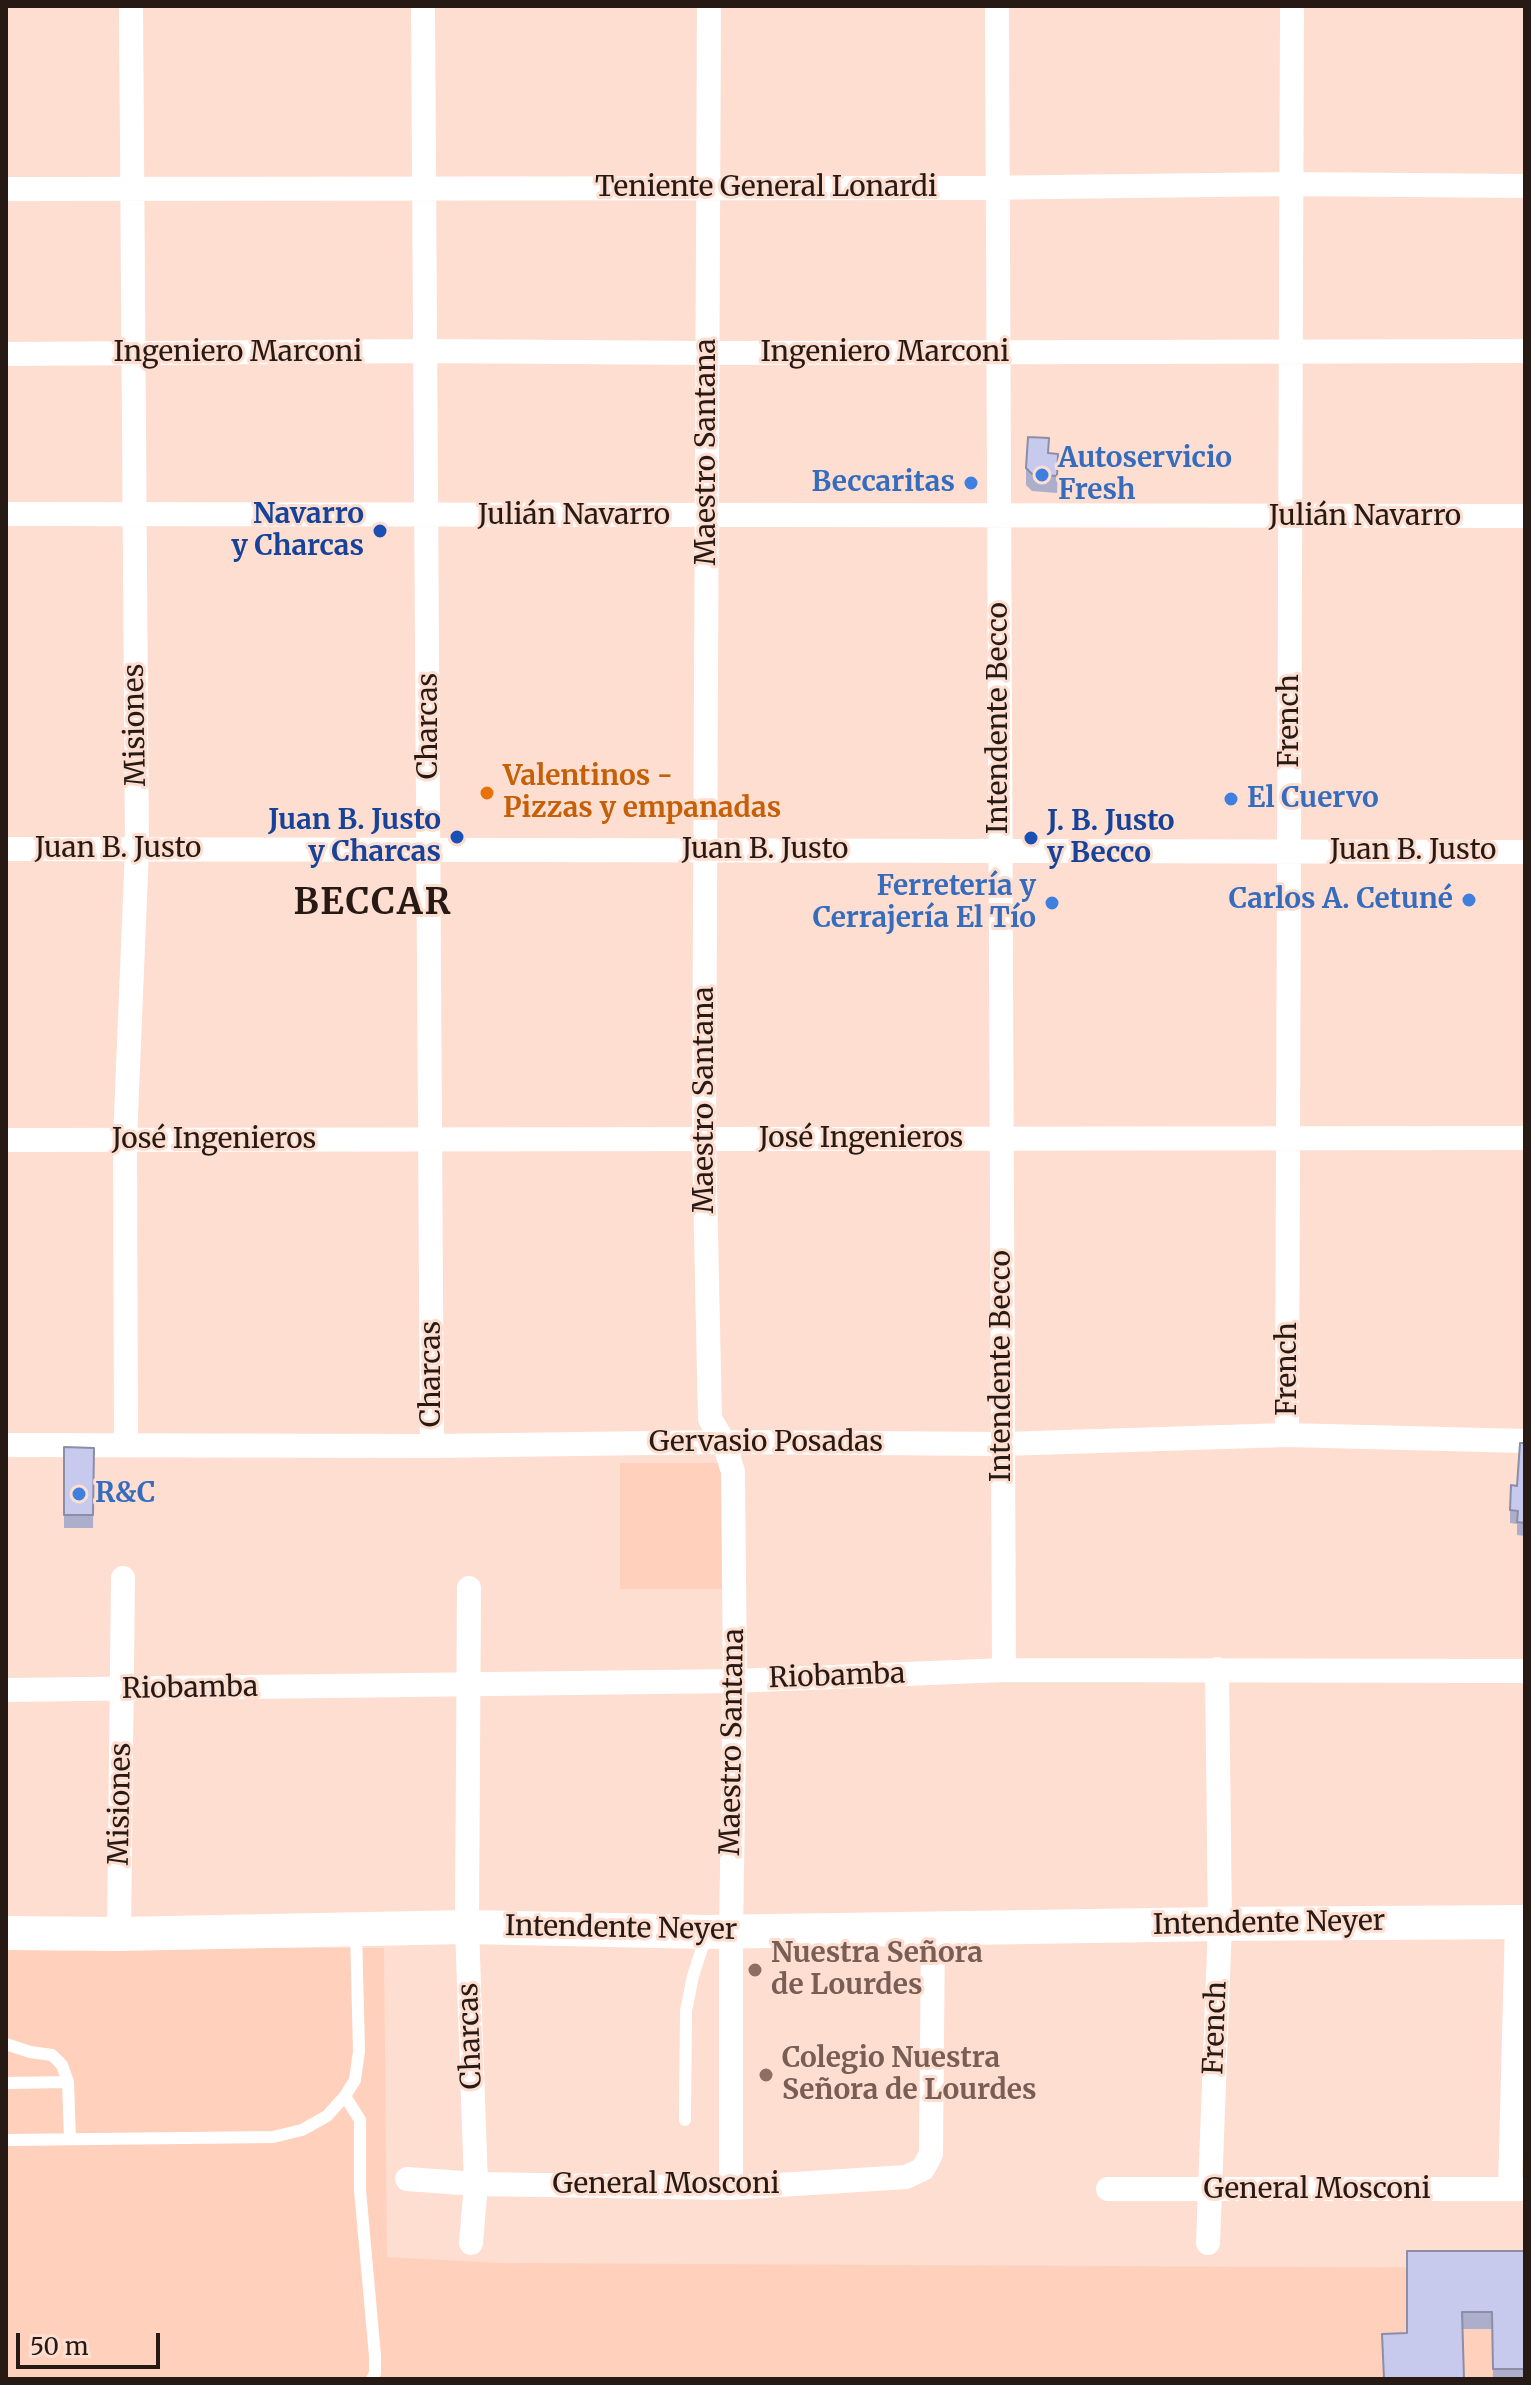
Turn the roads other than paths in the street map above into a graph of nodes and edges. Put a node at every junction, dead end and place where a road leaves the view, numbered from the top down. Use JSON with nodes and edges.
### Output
{"nodes":[{"id":1,"x":131,"y":6,"type":"edge"},
{"id":2,"x":423,"y":6,"type":"edge"},
{"id":3,"x":709,"y":6,"type":"edge"},
{"id":4,"x":997,"y":6,"type":"edge"},
{"id":5,"x":1292,"y":6,"type":"edge"},
{"id":6,"x":1291,"y":184,"type":"junction"},
{"id":7,"x":1525,"y":186,"type":"edge"},
{"id":8,"x":997,"y":188,"type":"junction"},
{"id":9,"x":6,"y":189,"type":"edge"},
{"id":10,"x":132,"y":189,"type":"junction"},
{"id":11,"x":423,"y":189,"type":"junction"},
{"id":12,"x":708,"y":189,"type":"junction"},
{"id":13,"x":1291,"y":350,"type":"junction"},
{"id":14,"x":427,"y":351,"type":"junction"},
{"id":15,"x":1525,"y":351,"type":"edge"},
{"id":16,"x":707,"y":353,"type":"junction"},
{"id":17,"x":997,"y":353,"type":"junction"},
{"id":18,"x":6,"y":354,"type":"edge"},
{"id":19,"x":133,"y":354,"type":"junction"},
{"id":20,"x":6,"y":514,"type":"edge"},
{"id":21,"x":134,"y":515,"type":"junction"},
{"id":22,"x":428,"y":516,"type":"junction"},
{"id":23,"x":706,"y":516,"type":"junction"},
{"id":24,"x":1525,"y":516,"type":"edge"},
{"id":25,"x":998,"y":517,"type":"junction"},
{"id":26,"x":1290,"y":518,"type":"junction"},
{"id":27,"x":6,"y":849,"type":"edge"},
{"id":28,"x":137,"y":849,"type":"junction"},
{"id":29,"x":430,"y":850,"type":"junction"},
{"id":30,"x":705,"y":850,"type":"junction"},
{"id":31,"x":1000,"y":851,"type":"junction"},
{"id":32,"x":1289,"y":851,"type":"junction"},
{"id":33,"x":1525,"y":852,"type":"edge"},
{"id":34,"x":1001,"y":1138,"type":"junction"},
{"id":35,"x":1288,"y":1138,"type":"junction"},
{"id":36,"x":1525,"y":1138,"type":"edge"},
{"id":37,"x":431,"y":1139,"type":"junction"},
{"id":38,"x":704,"y":1139,"type":"junction"},
{"id":39,"x":6,"y":1140,"type":"edge"},
{"id":40,"x":125,"y":1140,"type":"junction"},
{"id":41,"x":1287,"y":1435,"type":"junction"},
{"id":42,"x":1525,"y":1441,"type":"edge"},
{"id":43,"x":724,"y":1442,"type":"junction"},
{"id":44,"x":126,"y":1443,"type":"junction"},
{"id":45,"x":1003,"y":1444,"type":"junction"},
{"id":46,"x":6,"y":1445,"type":"edge"},
{"id":47,"x":432,"y":1446,"type":"junction"},
{"id":48,"x":123,"y":1578,"type":"dead end"},
{"id":49,"x":469,"y":1588,"type":"dead end"},
{"id":50,"x":1217,"y":1669,"type":"junction"},
{"id":51,"x":1004,"y":1670,"type":"junction"},
{"id":52,"x":1525,"y":1671,"type":"edge"},
{"id":53,"x":735,"y":1681,"type":"junction"},
{"id":54,"x":468,"y":1686,"type":"junction"},
{"id":55,"x":123,"y":1689,"type":"junction"},
{"id":56,"x":6,"y":1690,"type":"edge"},
{"id":57,"x":1521,"y":1922,"type":"edge"},
{"id":58,"x":1220,"y":1924,"type":"junction"},
{"id":59,"x":467,"y":1927,"type":"junction"},
{"id":60,"x":356,"y":1929,"type":"junction"},
{"id":61,"x":933,"y":1929,"type":"junction"},
{"id":62,"x":719,"y":1932,"type":"junction"},
{"id":63,"x":6,"y":1933,"type":"edge"},
{"id":64,"x":119,"y":1934,"type":"junction"},
{"id":65,"x":6,"y":2044,"type":"edge"},
{"id":66,"x":68,"y":2082,"type":"junction"},
{"id":67,"x":6,"y":2083,"type":"edge"},
{"id":68,"x":345,"y":2096,"type":"junction"},
{"id":69,"x":685,"y":2120,"type":"dead end"},
{"id":70,"x":70,"y":2139,"type":"junction"},
{"id":71,"x":6,"y":2140,"type":"edge"},
{"id":72,"x":407,"y":2179,"type":"dead end"},
{"id":73,"x":476,"y":2184,"type":"junction"},
{"id":74,"x":731,"y":2188,"type":"junction"},
{"id":75,"x":1108,"y":2189,"type":"dead end"},
{"id":76,"x":1518,"y":2189,"type":"edge"},
{"id":77,"x":1210,"y":2190,"type":"junction"},
{"id":78,"x":471,"y":2243,"type":"dead end"},
{"id":79,"x":1208,"y":2243,"type":"dead end"},
{"id":80,"x":372,"y":2379,"type":"edge"}],
"edges":[{"from":1,"to":10,"type":"street","name":"Misiones"},
{"from":2,"to":11,"type":"street","name":"Charcas"},
{"from":3,"to":12,"type":"street","name":"Maestro Santana"},
{"from":4,"to":8,"type":"street","name":"Intendente Becco"},
{"from":5,"to":6,"type":"street","name":"French"},
{"from":6,"to":7,"type":"street","name":"Teniente General Lonardi"},
{"from":6,"to":8,"type":"street","name":"Teniente General Lonardi"},
{"from":6,"to":13,"type":"street","name":"French"},
{"from":8,"to":12,"type":"street","name":"Teniente General Lonardi"},
{"from":8,"to":17,"type":"street","name":"Intendente Becco"},
{"from":9,"to":10,"type":"street","name":"Teniente General Lonardi"},
{"from":10,"to":11,"type":"street","name":"Teniente General Lonardi"},
{"from":10,"to":19,"type":"street","name":"Misiones"},
{"from":11,"to":12,"type":"street","name":"Teniente General Lonardi"},
{"from":11,"to":14,"type":"street","name":"Charcas"},
{"from":12,"to":16,"type":"street","name":"Maestro Santana"},
{"from":13,"to":15,"type":"street","name":"Ingeniero Marconi"},
{"from":13,"to":17,"type":"street","name":"Ingeniero Marconi"},
{"from":13,"to":26,"type":"street","name":"French"},
{"from":14,"to":16,"type":"street","name":"Ingeniero Marconi"},
{"from":14,"to":19,"type":"street","name":"Ingeniero Marconi"},
{"from":14,"to":22,"type":"street","name":"Charcas"},
{"from":16,"to":17,"type":"street","name":"Ingeniero Marconi"},
{"from":16,"to":23,"type":"street","name":"Maestro Santana"},
{"from":17,"to":25,"type":"street","name":"Intendente Becco"},
{"from":18,"to":19,"type":"street","name":"Ingeniero Marconi"},
{"from":19,"to":21,"type":"street","name":"Misiones"},
{"from":20,"to":21,"type":"street","name":"Julián Navarro"},
{"from":21,"to":22,"type":"street","name":"Julián Navarro"},
{"from":21,"to":28,"type":"street","name":"Misiones"},
{"from":22,"to":23,"type":"street","name":"Julián Navarro"},
{"from":22,"to":29,"type":"street","name":"Charcas"},
{"from":23,"to":25,"type":"street","name":"Julián Navarro"},
{"from":23,"to":30,"type":"street","name":"Maestro Santana"},
{"from":24,"to":26,"type":"street","name":"Julián Navarro"},
{"from":25,"to":26,"type":"street","name":"Julián Navarro"},
{"from":25,"to":31,"type":"street","name":"Intendente Becco"},
{"from":26,"to":32,"type":"street","name":"French"},
{"from":27,"to":28,"type":"street","name":"Juan B. Justo"},
{"from":28,"to":29,"type":"street","name":"Juan B. Justo"},
{"from":28,"to":40,"type":"street","name":"Misiones"},
{"from":29,"to":30,"type":"street","name":"Juan B. Justo"},
{"from":29,"to":37,"type":"street","name":"Charcas"},
{"from":30,"to":31,"type":"street","name":"Juan B. Justo"},
{"from":30,"to":38,"type":"street","name":"Maestro Santana"},
{"from":31,"to":32,"type":"street","name":"Juan B. Justo"},
{"from":31,"to":34,"type":"street","name":"Intendente Becco"},
{"from":32,"to":33,"type":"street","name":"Juan B. Justo"},
{"from":32,"to":35,"type":"street","name":"French"},
{"from":34,"to":35,"type":"street","name":"José Ingenieros"},
{"from":34,"to":38,"type":"street","name":"José Ingenieros"},
{"from":34,"to":45,"type":"street","name":"Intendente Becco"},
{"from":35,"to":36,"type":"street","name":"José Ingenieros"},
{"from":35,"to":41,"type":"street","name":"French"},
{"from":37,"to":38,"type":"street","name":"José Ingenieros"},
{"from":37,"to":40,"type":"street","name":"José Ingenieros"},
{"from":37,"to":47,"type":"street","name":"Charcas"},
{"from":38,"to":43,"type":"street","name":"Maestro Santana"},
{"from":39,"to":40,"type":"street","name":"José Ingenieros"},
{"from":40,"to":44,"type":"street","name":"Misiones"},
{"from":41,"to":42,"type":"street","name":"Gervasio Posadas"},
{"from":41,"to":45,"type":"street","name":"Gervasio Posadas"},
{"from":43,"to":45,"type":"street","name":"Gervasio Posadas"},
{"from":43,"to":47,"type":"street","name":"Gervasio Posadas"},
{"from":43,"to":53,"type":"street","name":"Maestro Santana"},
{"from":44,"to":46,"type":"street","name":"Gervasio Posadas"},
{"from":44,"to":47,"type":"street","name":"Gervasio Posadas"},
{"from":45,"to":51,"type":"street","name":"Intendente Becco"},
{"from":48,"to":55,"type":"street","name":"Misiones"},
{"from":49,"to":54,"type":"street","name":"Charcas"},
{"from":50,"to":51,"type":"street","name":"Riobamba"},
{"from":50,"to":52,"type":"street","name":"Riobamba"},
{"from":50,"to":58,"type":"street","name":"French"},
{"from":51,"to":53,"type":"street","name":"Riobamba"},
{"from":53,"to":54,"type":"street","name":"Riobamba"},
{"from":53,"to":62,"type":"street","name":"Maestro Santana"},
{"from":54,"to":55,"type":"street","name":"Riobamba"},
{"from":54,"to":59,"type":"street","name":"Charcas"},
{"from":55,"to":56,"type":"street","name":"Riobamba"},
{"from":55,"to":64,"type":"street","name":"Misiones"},
{"from":57,"to":58,"type":"street","name":"Intendente Neyer"},
{"from":57,"to":76,"type":"street"},
{"from":58,"to":61,"type":"street","name":"Intendente Neyer"},
{"from":58,"to":77,"type":"street","name":"French"},
{"from":59,"to":60,"type":"street","name":"Intendente Neyer"},
{"from":59,"to":62,"type":"street","name":"Intendente Neyer"},
{"from":59,"to":73,"type":"street","name":"Charcas"},
{"from":60,"to":64,"type":"street","name":"Intendente Neyer"},
{"from":60,"to":68,"type":"lane"},
{"from":61,"to":62,"type":"street","name":"Intendente Neyer"},
{"from":61,"to":74,"type":"street","name":"General Mosconi"},
{"from":62,"to":69,"type":"lane"},
{"from":62,"to":74,"type":"street","name":"Maestro Santana"},
{"from":63,"to":64,"type":"street","name":"Intendente Neyer"},
{"from":65,"to":66,"type":"lane"},
{"from":66,"to":67,"type":"lane"},
{"from":66,"to":70,"type":"lane"},
{"from":68,"to":70,"type":"lane"},
{"from":68,"to":80,"type":"lane"},
{"from":70,"to":71,"type":"lane"},
{"from":72,"to":73,"type":"street","name":"General Mosconi"},
{"from":73,"to":74,"type":"street","name":"General Mosconi"},
{"from":73,"to":78,"type":"street","name":"Charcas"},
{"from":75,"to":77,"type":"street","name":"General Mosconi"},
{"from":76,"to":77,"type":"street","name":"General Mosconi"},
{"from":77,"to":79,"type":"street","name":"French"}]}
